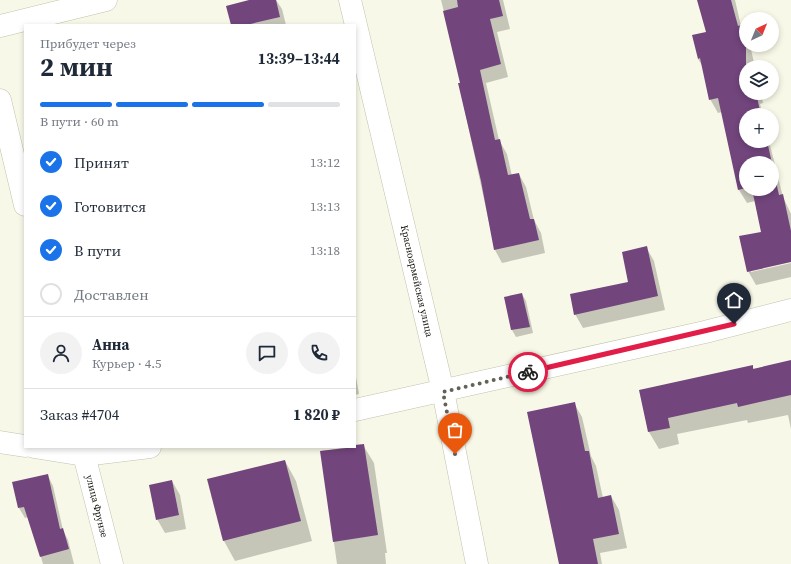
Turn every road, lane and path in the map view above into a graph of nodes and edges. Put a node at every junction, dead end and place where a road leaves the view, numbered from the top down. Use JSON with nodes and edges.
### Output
{"nodes":[{"id":1,"x":106,"y":0,"type":"edge"},
{"id":2,"x":350,"y":0,"type":"edge"},
{"id":3,"x":356,"y":24,"type":"edge"},
{"id":4,"x":356,"y":25,"type":"edge"},
{"id":5,"x":0,"y":26,"type":"edge"},
{"id":6,"x":0,"y":100,"type":"edge"},
{"id":7,"x":24,"y":201,"type":"edge"},
{"id":8,"x":791,"y":310,"type":"edge"},
{"id":9,"x":443,"y":392,"type":"junction"},
{"id":10,"x":356,"y":410,"type":"edge"},
{"id":11,"x":0,"y":442,"type":"edge"},
{"id":12,"x":24,"y":446,"type":"edge"},
{"id":13,"x":46,"y":448,"type":"edge"},
{"id":14,"x":133,"y":448,"type":"edge"},
{"id":15,"x":83,"y":451,"type":"edge"},
{"id":16,"x":112,"y":564,"type":"edge"},
{"id":17,"x":477,"y":564,"type":"edge"}],
"edges":[{"from":1,"to":5,"type":"street"},
{"from":2,"to":3,"type":"street","name":"Красноармейская улица"},
{"from":4,"to":9,"type":"street","name":"Красноармейская улица"},
{"from":6,"to":7,"type":"street"},
{"from":8,"to":9,"type":"street"},
{"from":9,"to":10,"type":"street"},
{"from":9,"to":17,"type":"street","name":"Красноармейская улица"},
{"from":11,"to":12,"type":"street"},
{"from":13,"to":15,"type":"street"},
{"from":14,"to":15,"type":"street"},
{"from":15,"to":16,"type":"street","name":"улица Фрунзе"}]}
